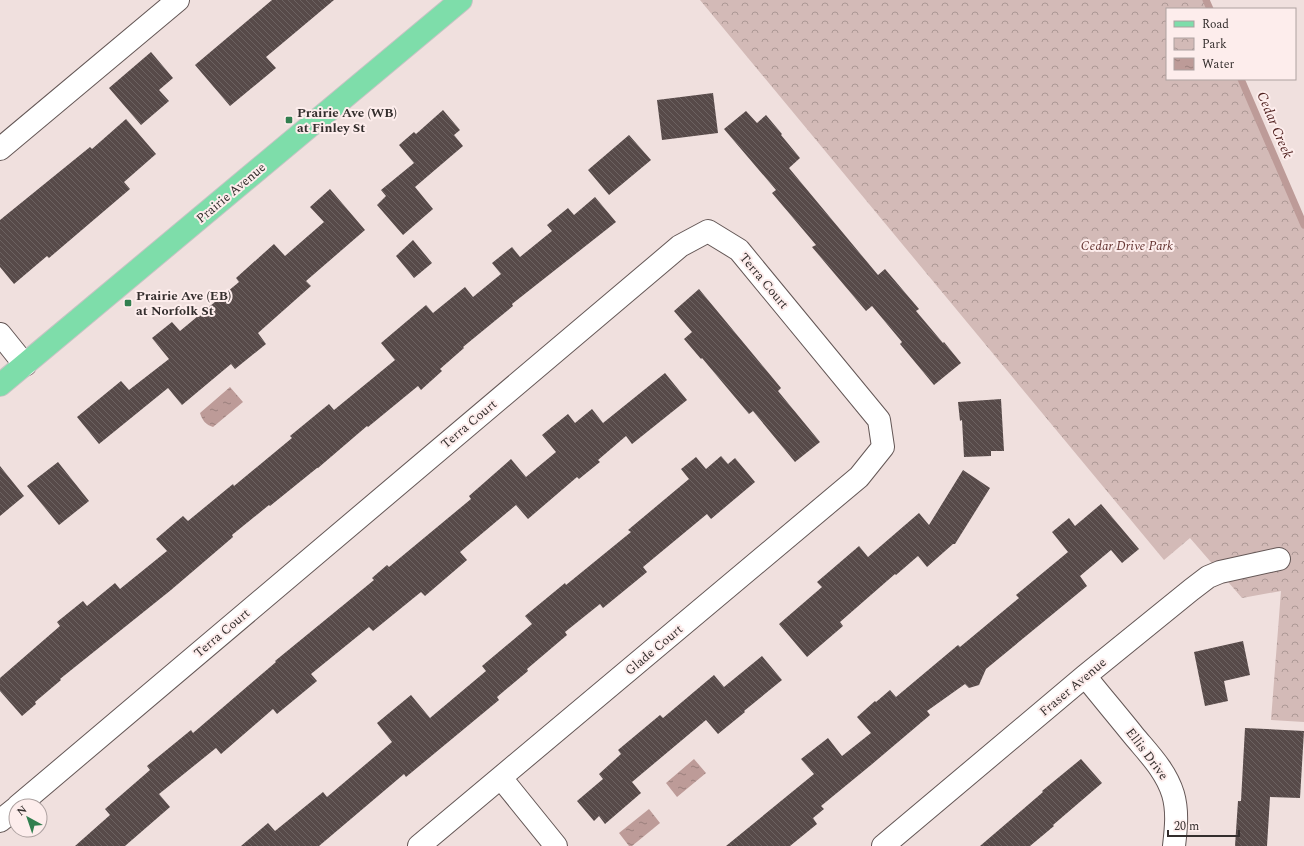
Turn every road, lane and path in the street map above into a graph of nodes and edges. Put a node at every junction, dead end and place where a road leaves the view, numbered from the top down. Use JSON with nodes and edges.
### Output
{"nodes":[{"id":1,"x":178,"y":0,"type":"edge"},
{"id":2,"x":456,"y":2,"type":"edge"},
{"id":3,"x":0,"y":149,"type":"edge"},
{"id":4,"x":0,"y":334,"type":"edge"},
{"id":5,"x":25,"y":364,"type":"junction"},
{"id":6,"x":0,"y":385,"type":"edge"},
{"id":7,"x":883,"y":447,"type":"joint"},
{"id":8,"x":1279,"y":559,"type":"dead end"},
{"id":9,"x":1085,"y":676,"type":"junction"},
{"id":10,"x":501,"y":778,"type":"junction"},
{"id":11,"x":28,"y":798,"type":"edge"},
{"id":12,"x":8,"y":814,"type":"edge"},
{"id":13,"x":0,"y":821,"type":"edge"},
{"id":14,"x":419,"y":846,"type":"edge"},
{"id":15,"x":556,"y":846,"type":"edge"},
{"id":16,"x":883,"y":846,"type":"edge"},
{"id":17,"x":1174,"y":846,"type":"edge"}],
"edges":[{"from":1,"to":3,"type":"street"},
{"from":2,"to":5,"type":"main road","name":"Prairie Avenue"},
{"from":4,"to":5,"type":"street"},
{"from":5,"to":6,"type":"main road","name":"Prairie Avenue"},
{"from":7,"to":10,"type":"street","name":"Glade Court"},
{"from":7,"to":11,"type":"street","name":"Terra Court"},
{"from":8,"to":9,"type":"street","name":"Fraser Avenue"},
{"from":9,"to":16,"type":"street","name":"Fraser Avenue"},
{"from":9,"to":17,"type":"street","name":"Ellis Drive"},
{"from":10,"to":14,"type":"street","name":"Glade Court"},
{"from":10,"to":15,"type":"street"},
{"from":12,"to":13,"type":"street","name":"Terra Court"}]}
